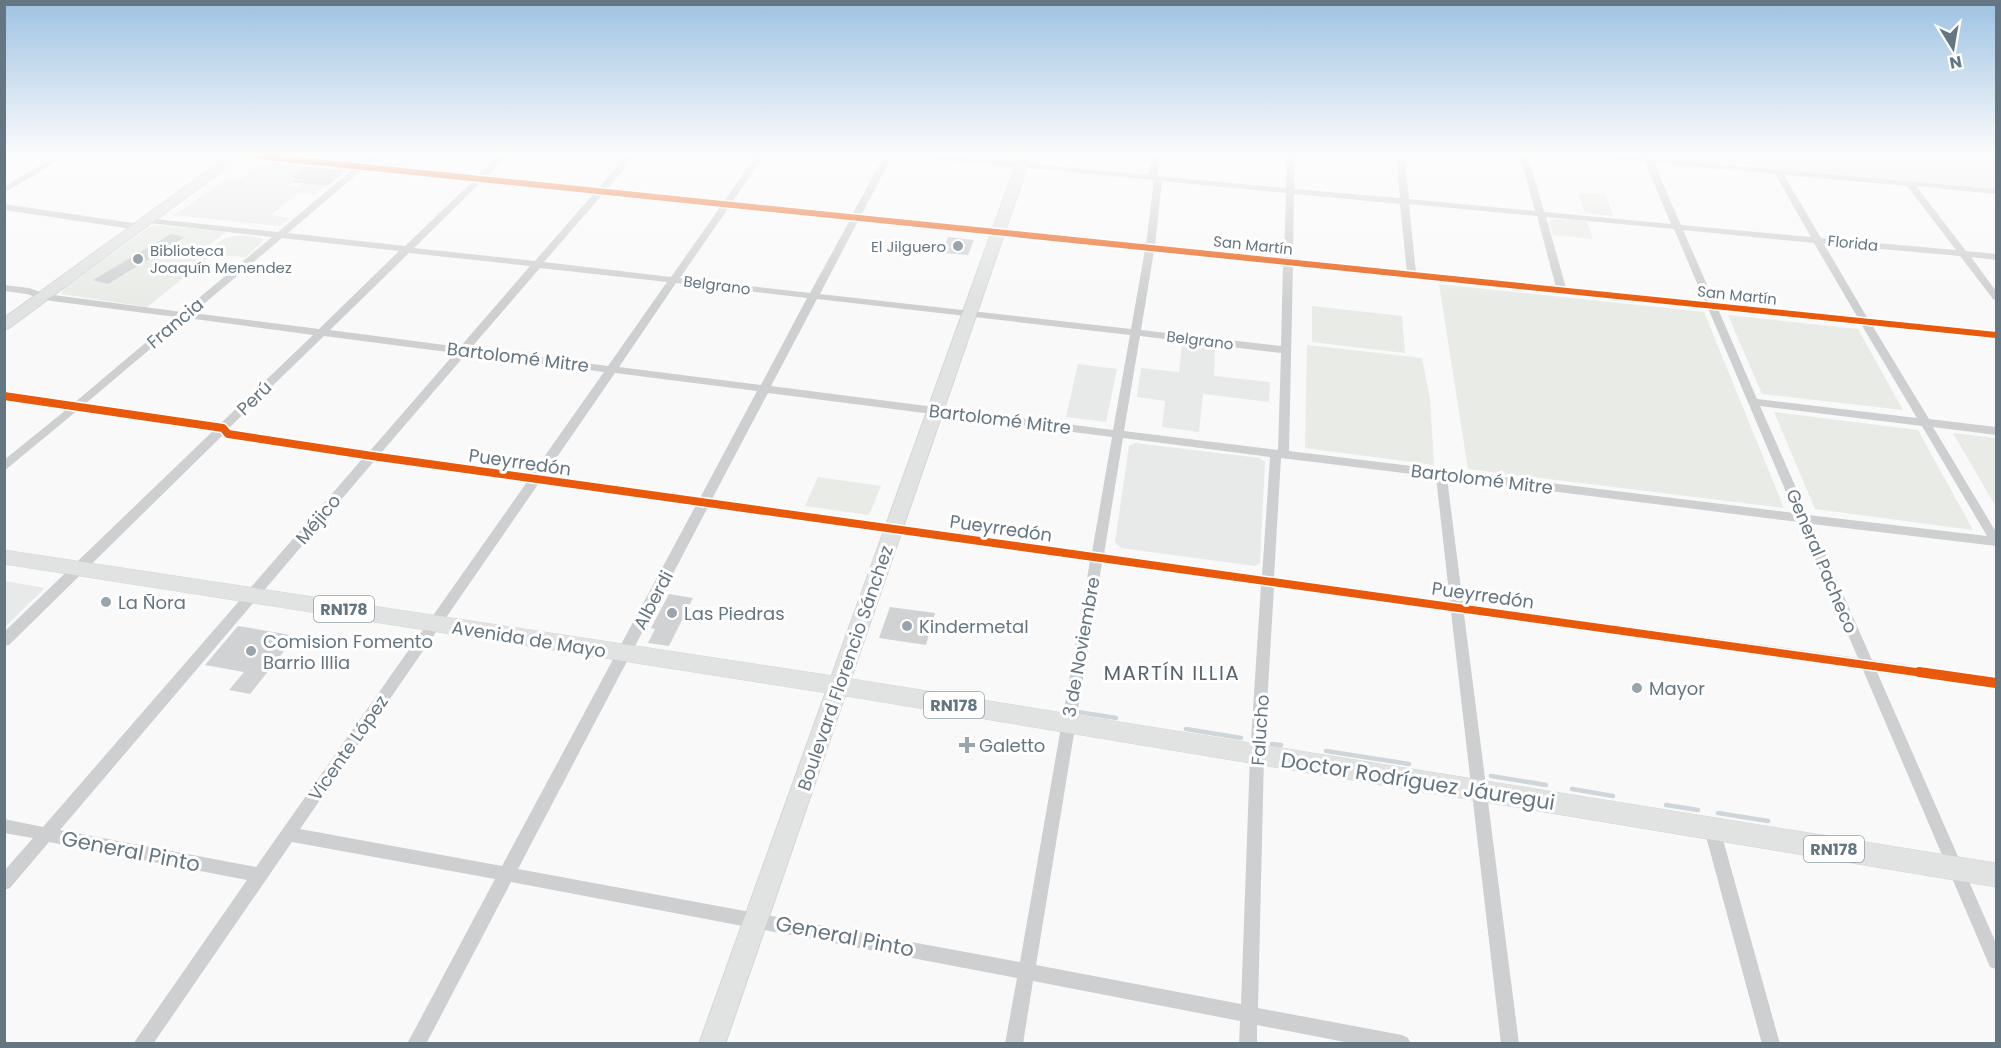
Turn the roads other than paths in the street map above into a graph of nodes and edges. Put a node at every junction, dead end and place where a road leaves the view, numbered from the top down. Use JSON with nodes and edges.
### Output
{"nodes":[{"id":1,"x":170,"y":205,"type":"edge"},
{"id":2,"x":316,"y":205,"type":"edge"},
{"id":3,"x":453,"y":205,"type":"edge"},
{"id":4,"x":589,"y":205,"type":"edge"},
{"id":5,"x":725,"y":205,"type":"joint"},
{"id":6,"x":862,"y":205,"type":"edge"},
{"id":7,"x":1008,"y":205,"type":"edge"},
{"id":8,"x":1153,"y":205,"type":"edge"},
{"id":9,"x":1290,"y":205,"type":"edge"},
{"id":10,"x":1406,"y":205,"type":"edge"},
{"id":11,"x":1436,"y":205,"type":"edge"},
{"id":12,"x":1538,"y":205,"type":"edge"},
{"id":13,"x":1669,"y":205,"type":"edge"},
{"id":14,"x":1797,"y":205,"type":"edge"},
{"id":15,"x":1926,"y":205,"type":"edge"},
{"id":16,"x":4,"y":207,"type":"edge"},
{"id":17,"x":1541,"y":215,"type":"junction"},
{"id":18,"x":855,"y":218,"type":"junction"},
{"id":19,"x":144,"y":224,"type":"junction"},
{"id":20,"x":1679,"y":227,"type":"junction"},
{"id":21,"x":998,"y":232,"type":"junction"},
{"id":22,"x":280,"y":235,"type":"junction"},
{"id":23,"x":1817,"y":239,"type":"junction"},
{"id":24,"x":1150,"y":248,"type":"junction"},
{"id":25,"x":408,"y":249,"type":"junction"},
{"id":26,"x":1964,"y":254,"type":"junction"},
{"id":27,"x":1996,"y":257,"type":"edge"},
{"id":28,"x":1289,"y":262,"type":"junction"},
{"id":29,"x":537,"y":264,"type":"junction"},
{"id":30,"x":1412,"y":275,"type":"junction"},
{"id":31,"x":673,"y":280,"type":"junction"},
{"id":32,"x":4,"y":288,"type":"edge"},
{"id":33,"x":1562,"y":291,"type":"junction"},
{"id":34,"x":813,"y":296,"type":"junction"},
{"id":35,"x":44,"y":297,"type":"junction"},
{"id":36,"x":1996,"y":297,"type":"edge"},
{"id":37,"x":1713,"y":306,"type":"junction"},
{"id":38,"x":969,"y":314,"type":"junction"},
{"id":39,"x":184,"y":315,"type":"junction"},
{"id":40,"x":1865,"y":322,"type":"junction"},
{"id":41,"x":4,"y":325,"type":"edge"},
{"id":42,"x":1135,"y":332,"type":"junction"},
{"id":43,"x":322,"y":333,"type":"junction"},
{"id":44,"x":1996,"y":335,"type":"edge"},
{"id":45,"x":463,"y":350,"type":"junction"},
{"id":46,"x":1285,"y":350,"type":"junction"},
{"id":47,"x":611,"y":369,"type":"junction"},
{"id":48,"x":765,"y":389,"type":"junction"},
{"id":49,"x":4,"y":396,"type":"edge"},
{"id":50,"x":1753,"y":402,"type":"junction"},
{"id":51,"x":75,"y":407,"type":"junction"},
{"id":52,"x":934,"y":411,"type":"junction"},
{"id":53,"x":1925,"y":423,"type":"junction"},
{"id":54,"x":222,"y":428,"type":"junction"},
{"id":55,"x":1996,"y":431,"type":"edge"},
{"id":56,"x":1118,"y":434,"type":"junction"},
{"id":57,"x":1279,"y":453,"type":"junction"},
{"id":58,"x":372,"y":456,"type":"junction"},
{"id":59,"x":4,"y":467,"type":"edge"},
{"id":60,"x":1441,"y":474,"type":"junction"},
{"id":61,"x":534,"y":479,"type":"junction"},
{"id":62,"x":705,"y":502,"type":"junction"},
{"id":63,"x":1803,"y":518,"type":"junction"},
{"id":64,"x":893,"y":528,"type":"junction"},
{"id":65,"x":1996,"y":542,"type":"edge"},
{"id":66,"x":4,"y":556,"type":"edge"},
{"id":67,"x":1097,"y":557,"type":"junction"},
{"id":68,"x":79,"y":568,"type":"junction"},
{"id":69,"x":1270,"y":582,"type":"junction"},
{"id":70,"x":254,"y":595,"type":"junction"},
{"id":71,"x":1456,"y":606,"type":"junction"},
{"id":72,"x":434,"y":624,"type":"junction"},
{"id":73,"x":4,"y":641,"type":"edge"},
{"id":74,"x":624,"y":653,"type":"junction"},
{"id":75,"x":1866,"y":665,"type":"junction"},
{"id":76,"x":1996,"y":683,"type":"edge"},
{"id":77,"x":840,"y":686,"type":"junction"},
{"id":78,"x":1068,"y":724,"type":"junction"},
{"id":79,"x":1257,"y":756,"type":"junction"},
{"id":80,"x":1480,"y":791,"type":"junction"},
{"id":81,"x":4,"y":826,"type":"edge"},
{"id":82,"x":1712,"y":829,"type":"junction"},
{"id":83,"x":288,"y":834,"type":"junction"},
{"id":84,"x":46,"y":835,"type":"junction"},
{"id":85,"x":1957,"y":868,"type":"junction"},
{"id":86,"x":507,"y":874,"type":"junction"},
{"id":87,"x":258,"y":875,"type":"junction"},
{"id":88,"x":1996,"y":875,"type":"edge"},
{"id":89,"x":4,"y":883,"type":"edge"},
{"id":90,"x":757,"y":920,"type":"junction"},
{"id":91,"x":1996,"y":961,"type":"edge"},
{"id":92,"x":1027,"y":970,"type":"junction"},
{"id":93,"x":1250,"y":1014,"type":"junction"},
{"id":94,"x":142,"y":1044,"type":"edge"},
{"id":95,"x":416,"y":1044,"type":"edge"},
{"id":96,"x":712,"y":1044,"type":"edge"},
{"id":97,"x":1014,"y":1044,"type":"edge"},
{"id":98,"x":1248,"y":1044,"type":"edge"},
{"id":99,"x":1402,"y":1044,"type":"edge"},
{"id":100,"x":1510,"y":1044,"type":"edge"},
{"id":101,"x":1771,"y":1044,"type":"edge"}],
"edges":[{"from":1,"to":19,"type":"main road"},
{"from":2,"to":22,"type":"street","name":"Francia"},
{"from":3,"to":25,"type":"street","name":"Perú"},
{"from":4,"to":29,"type":"street","name":"Méjico"},
{"from":5,"to":18,"type":"street","name":"San Martín"},
{"from":5,"to":31,"type":"street","name":"Vicente López"},
{"from":6,"to":18,"type":"street","name":"Alberdi"},
{"from":7,"to":21,"type":"main road","name":"Boulevard Florencio Sánchez"},
{"from":8,"to":24,"type":"street","name":"3 de Noviembre"},
{"from":9,"to":28,"type":"street","name":"Falucho"},
{"from":10,"to":30,"type":"street"},
{"from":11,"to":17,"type":"street","name":"Florida"},
{"from":12,"to":17,"type":"street"},
{"from":13,"to":20,"type":"street","name":"General Pacheco"},
{"from":14,"to":23,"type":"street"},
{"from":15,"to":26,"type":"street"},
{"from":16,"to":19,"type":"street","name":"Belgrano"},
{"from":17,"to":20,"type":"street","name":"Florida"},
{"from":17,"to":33,"type":"street"},
{"from":18,"to":21,"type":"street","name":"San Martín"},
{"from":18,"to":34,"type":"street","name":"Alberdi"},
{"from":19,"to":22,"type":"street","name":"Belgrano"},
{"from":19,"to":35,"type":"main road"},
{"from":20,"to":23,"type":"street","name":"Florida"},
{"from":20,"to":37,"type":"street","name":"General Pacheco"},
{"from":21,"to":24,"type":"street","name":"San Martín"},
{"from":21,"to":38,"type":"main road","name":"Boulevard Florencio Sánchez"},
{"from":22,"to":25,"type":"street","name":"Belgrano"},
{"from":22,"to":39,"type":"street","name":"Francia"},
{"from":23,"to":26,"type":"street","name":"Florida"},
{"from":23,"to":40,"type":"street"},
{"from":24,"to":28,"type":"street","name":"San Martín"},
{"from":24,"to":42,"type":"street","name":"3 de Noviembre"},
{"from":25,"to":29,"type":"street","name":"Belgrano"},
{"from":25,"to":43,"type":"street","name":"Perú"},
{"from":26,"to":27,"type":"street","name":"Florida"},
{"from":26,"to":36,"type":"street"},
{"from":28,"to":30,"type":"street","name":"San Martín"},
{"from":28,"to":46,"type":"street","name":"Falucho"},
{"from":29,"to":31,"type":"street","name":"Belgrano"},
{"from":29,"to":45,"type":"street","name":"Méjico"},
{"from":30,"to":33,"type":"street","name":"San Martín"},
{"from":31,"to":34,"type":"street","name":"Belgrano"},
{"from":31,"to":47,"type":"street","name":"Vicente López"},
{"from":32,"to":35,"type":"street","name":"Bartolomé Mitre"},
{"from":33,"to":37,"type":"street","name":"San Martín"},
{"from":34,"to":38,"type":"street","name":"Belgrano"},
{"from":34,"to":48,"type":"street","name":"Alberdi"},
{"from":35,"to":39,"type":"street","name":"Bartolomé Mitre"},
{"from":35,"to":41,"type":"main road"},
{"from":37,"to":40,"type":"street","name":"San Martín"},
{"from":37,"to":50,"type":"street","name":"General Pacheco"},
{"from":38,"to":42,"type":"street","name":"Belgrano"},
{"from":38,"to":52,"type":"main road","name":"Boulevard Florencio Sánchez"},
{"from":39,"to":43,"type":"street","name":"Bartolomé Mitre"},
{"from":39,"to":51,"type":"street","name":"Francia"},
{"from":40,"to":44,"type":"street","name":"San Martín"},
{"from":40,"to":53,"type":"street"},
{"from":42,"to":46,"type":"street","name":"Belgrano"},
{"from":42,"to":56,"type":"street","name":"3 de Noviembre"},
{"from":43,"to":45,"type":"street","name":"Bartolomé Mitre"},
{"from":43,"to":54,"type":"street","name":"Perú"},
{"from":45,"to":47,"type":"street","name":"Bartolomé Mitre"},
{"from":45,"to":58,"type":"street","name":"Méjico"},
{"from":46,"to":57,"type":"street","name":"Falucho"},
{"from":47,"to":48,"type":"street","name":"Bartolomé Mitre"},
{"from":47,"to":61,"type":"street","name":"Vicente López"},
{"from":48,"to":52,"type":"street","name":"Bartolomé Mitre"},
{"from":48,"to":62,"type":"street","name":"Alberdi"},
{"from":49,"to":51,"type":"street","name":"Pueyrredón"},
{"from":50,"to":53,"type":"street"},
{"from":50,"to":63,"type":"street","name":"General Pacheco"},
{"from":51,"to":54,"type":"street","name":"Pueyrredón"},
{"from":51,"to":59,"type":"street","name":"Francia"},
{"from":52,"to":56,"type":"street","name":"Bartolomé Mitre"},
{"from":52,"to":64,"type":"main road","name":"Boulevard Florencio Sánchez"},
{"from":53,"to":55,"type":"street"},
{"from":53,"to":65,"type":"street"},
{"from":54,"to":58,"type":"street","name":"Pueyrredón"},
{"from":54,"to":68,"type":"street","name":"Perú"},
{"from":56,"to":57,"type":"street","name":"Bartolomé Mitre"},
{"from":56,"to":67,"type":"street","name":"3 de Noviembre"},
{"from":57,"to":60,"type":"street","name":"Bartolomé Mitre"},
{"from":57,"to":69,"type":"street","name":"Falucho"},
{"from":58,"to":61,"type":"street","name":"Pueyrredón"},
{"from":58,"to":70,"type":"street","name":"Méjico"},
{"from":60,"to":63,"type":"street","name":"Bartolomé Mitre"},
{"from":60,"to":71,"type":"street"},
{"from":61,"to":62,"type":"street","name":"Pueyrredón"},
{"from":61,"to":72,"type":"street","name":"Vicente López"},
{"from":62,"to":64,"type":"street","name":"Pueyrredón"},
{"from":62,"to":74,"type":"street","name":"Alberdi"},
{"from":63,"to":65,"type":"street","name":"Bartolomé Mitre"},
{"from":63,"to":75,"type":"street","name":"General Pacheco"},
{"from":64,"to":67,"type":"street","name":"Pueyrredón"},
{"from":64,"to":77,"type":"main road","name":"Boulevard Florencio Sánchez"},
{"from":66,"to":68,"type":"main road","name":"Avenida de Mayo","number":"RN178"},
{"from":67,"to":69,"type":"street","name":"Pueyrredón"},
{"from":67,"to":78,"type":"street","name":"3 de Noviembre"},
{"from":68,"to":70,"type":"main road","name":"Avenida de Mayo","number":"RN178"},
{"from":68,"to":73,"type":"street","name":"Perú"},
{"from":69,"to":71,"type":"street","name":"Pueyrredón"},
{"from":69,"to":79,"type":"street","name":"Falucho"},
{"from":70,"to":72,"type":"main road","name":"Avenida de Mayo","number":"RN178"},
{"from":70,"to":84,"type":"street","name":"Méjico"},
{"from":71,"to":75,"type":"street","name":"Pueyrredón"},
{"from":71,"to":80,"type":"street"},
{"from":72,"to":74,"type":"main road","name":"Avenida de Mayo","number":"RN178"},
{"from":72,"to":83,"type":"street","name":"Vicente López"},
{"from":74,"to":77,"type":"main road","name":"Avenida de Mayo","number":"RN178"},
{"from":74,"to":86,"type":"street","name":"Alberdi"},
{"from":75,"to":76,"type":"street","name":"Pueyrredón"},
{"from":75,"to":85,"type":"street","name":"General Pacheco"},
{"from":77,"to":78,"type":"main road","name":"Doctor Rodríguez Jáuregui","number":"RN178"},
{"from":77,"to":90,"type":"main road","name":"Boulevard Florencio Sánchez"},
{"from":78,"to":79,"type":"main road","name":"Doctor Rodríguez Jáuregui","number":"RN178"},
{"from":78,"to":92,"type":"street","name":"3 de Noviembre"},
{"from":79,"to":80,"type":"main road","name":"Doctor Rodríguez Jáuregui","number":"RN178"},
{"from":79,"to":93,"type":"street","name":"Falucho"},
{"from":80,"to":82,"type":"main road","name":"Doctor Rodríguez Jáuregui","number":"RN178"},
{"from":80,"to":100,"type":"street"},
{"from":81,"to":84,"type":"street","name":"General Pinto"},
{"from":82,"to":85,"type":"main road","name":"Doctor Rodríguez Jáuregui","number":"RN178"},
{"from":82,"to":101,"type":"street"},
{"from":83,"to":86,"type":"street","name":"General Pinto"},
{"from":83,"to":87,"type":"street","name":"Vicente López"},
{"from":84,"to":87,"type":"street","name":"General Pinto"},
{"from":84,"to":89,"type":"street","name":"Méjico"},
{"from":85,"to":88,"type":"main road","name":"Doctor Rodríguez Jáuregui","number":"RN178"},
{"from":85,"to":91,"type":"street","name":"General Pacheco"},
{"from":86,"to":90,"type":"street","name":"General Pinto"},
{"from":86,"to":95,"type":"street","name":"Alberdi"},
{"from":87,"to":94,"type":"street","name":"Vicente López"},
{"from":90,"to":92,"type":"street","name":"General Pinto"},
{"from":90,"to":96,"type":"main road","name":"Boulevard Florencio Sánchez"},
{"from":92,"to":93,"type":"street","name":"General Pinto"},
{"from":92,"to":97,"type":"street","name":"3 de Noviembre"},
{"from":93,"to":98,"type":"street","name":"Falucho"},
{"from":93,"to":99,"type":"street","name":"General Pinto"}]}
